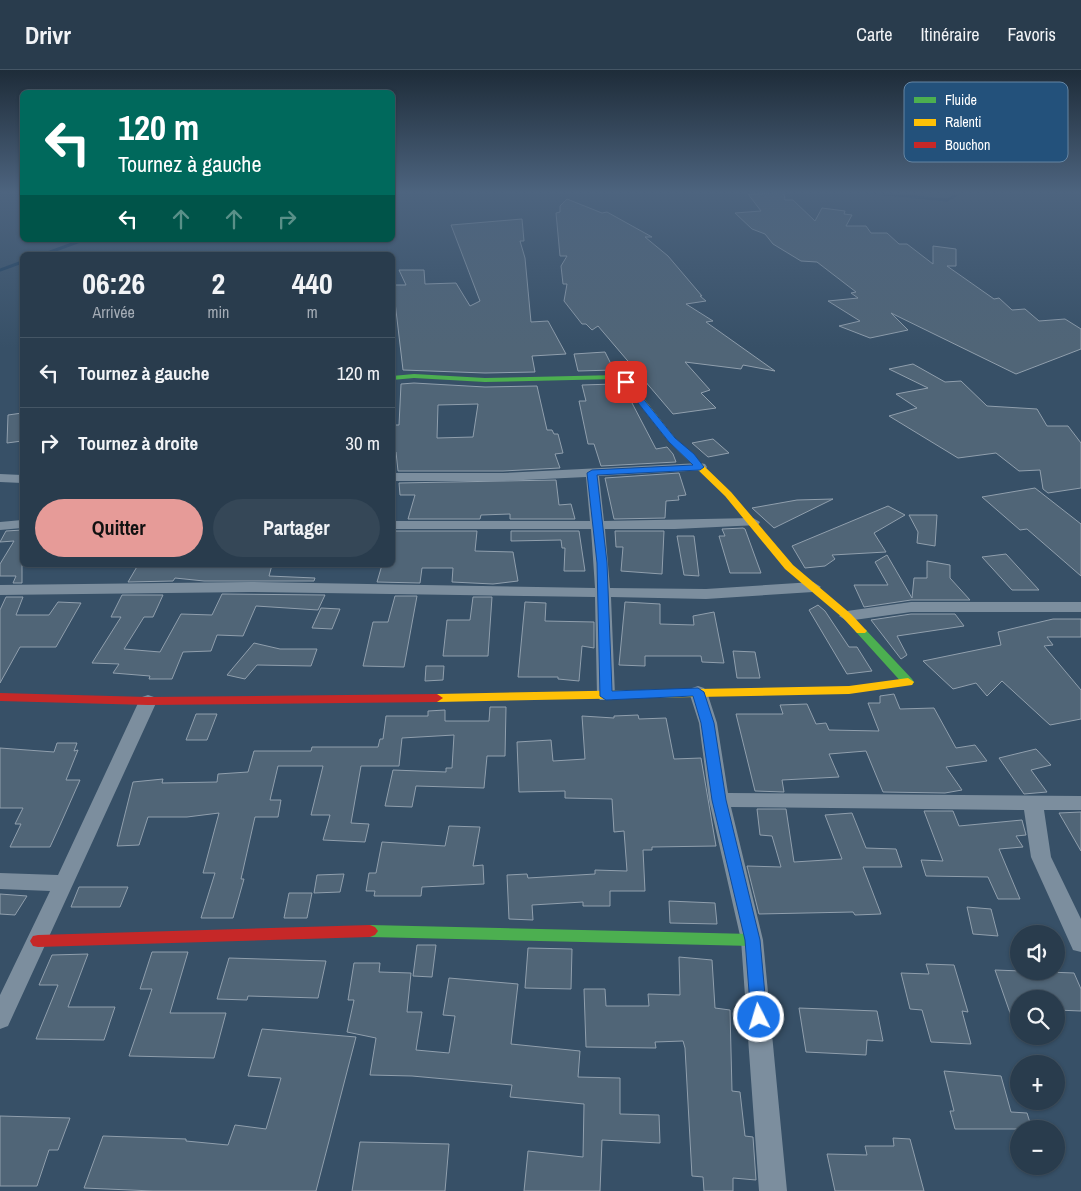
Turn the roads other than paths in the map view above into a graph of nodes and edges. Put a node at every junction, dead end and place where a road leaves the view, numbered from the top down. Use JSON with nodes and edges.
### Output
{"nodes":[{"id":1,"x":395,"y":378,"type":"edge"},
{"id":2,"x":700,"y":467,"type":"junction"},
{"id":3,"x":592,"y":473,"type":"junction"},
{"id":4,"x":395,"y":477,"type":"edge"},
{"id":5,"x":0,"y":478,"type":"edge"},
{"id":6,"x":20,"y":479,"type":"edge"},
{"id":7,"x":753,"y":522,"type":"junction"},
{"id":8,"x":20,"y":524,"type":"edge"},
{"id":9,"x":598,"y":524,"type":"junction"},
{"id":10,"x":395,"y":525,"type":"edge"},
{"id":11,"x":0,"y":526,"type":"edge"},
{"id":12,"x":813,"y":588,"type":"junction"},
{"id":13,"x":0,"y":590,"type":"edge"},
{"id":14,"x":603,"y":591,"type":"junction"},
{"id":15,"x":1081,"y":607,"type":"edge"},
{"id":16,"x":847,"y":616,"type":"junction"},
{"id":17,"x":698,"y":692,"type":"junction"},
{"id":18,"x":0,"y":696,"type":"edge"},
{"id":19,"x":606,"y":696,"type":"junction"},
{"id":20,"x":148,"y":701,"type":"junction"},
{"id":21,"x":719,"y":800,"type":"junction"},
{"id":22,"x":1081,"y":803,"type":"edge"},
{"id":23,"x":1033,"y":804,"type":"junction"},
{"id":24,"x":0,"y":881,"type":"edge"},
{"id":25,"x":64,"y":883,"type":"junction"},
{"id":26,"x":752,"y":940,"type":"junction"},
{"id":27,"x":38,"y":941,"type":"junction"},
{"id":28,"x":1081,"y":943,"type":"edge"},
{"id":29,"x":0,"y":1019,"type":"edge"},
{"id":30,"x":774,"y":1191,"type":"edge"}],
"edges":[{"from":1,"to":2,"type":"street"},
{"from":2,"to":3,"type":"street"},
{"from":2,"to":7,"type":"street"},
{"from":3,"to":4,"type":"street"},
{"from":3,"to":9,"type":"street"},
{"from":5,"to":6,"type":"street"},
{"from":7,"to":9,"type":"street"},
{"from":7,"to":12,"type":"street"},
{"from":8,"to":11,"type":"street"},
{"from":9,"to":10,"type":"street"},
{"from":9,"to":14,"type":"street"},
{"from":12,"to":14,"type":"street"},
{"from":12,"to":16,"type":"street"},
{"from":13,"to":14,"type":"street"},
{"from":14,"to":19,"type":"street"},
{"from":15,"to":16,"type":"street"},
{"from":16,"to":17,"type":"street"},
{"from":17,"to":19,"type":"street"},
{"from":17,"to":21,"type":"street"},
{"from":18,"to":20,"type":"street"},
{"from":19,"to":20,"type":"street"},
{"from":20,"to":25,"type":"street"},
{"from":21,"to":23,"type":"street"},
{"from":21,"to":26,"type":"street"},
{"from":22,"to":23,"type":"street"},
{"from":23,"to":28,"type":"street"},
{"from":24,"to":25,"type":"street"},
{"from":25,"to":27,"type":"street"},
{"from":26,"to":27,"type":"street"},
{"from":26,"to":30,"type":"street"},
{"from":27,"to":29,"type":"street"}]}
